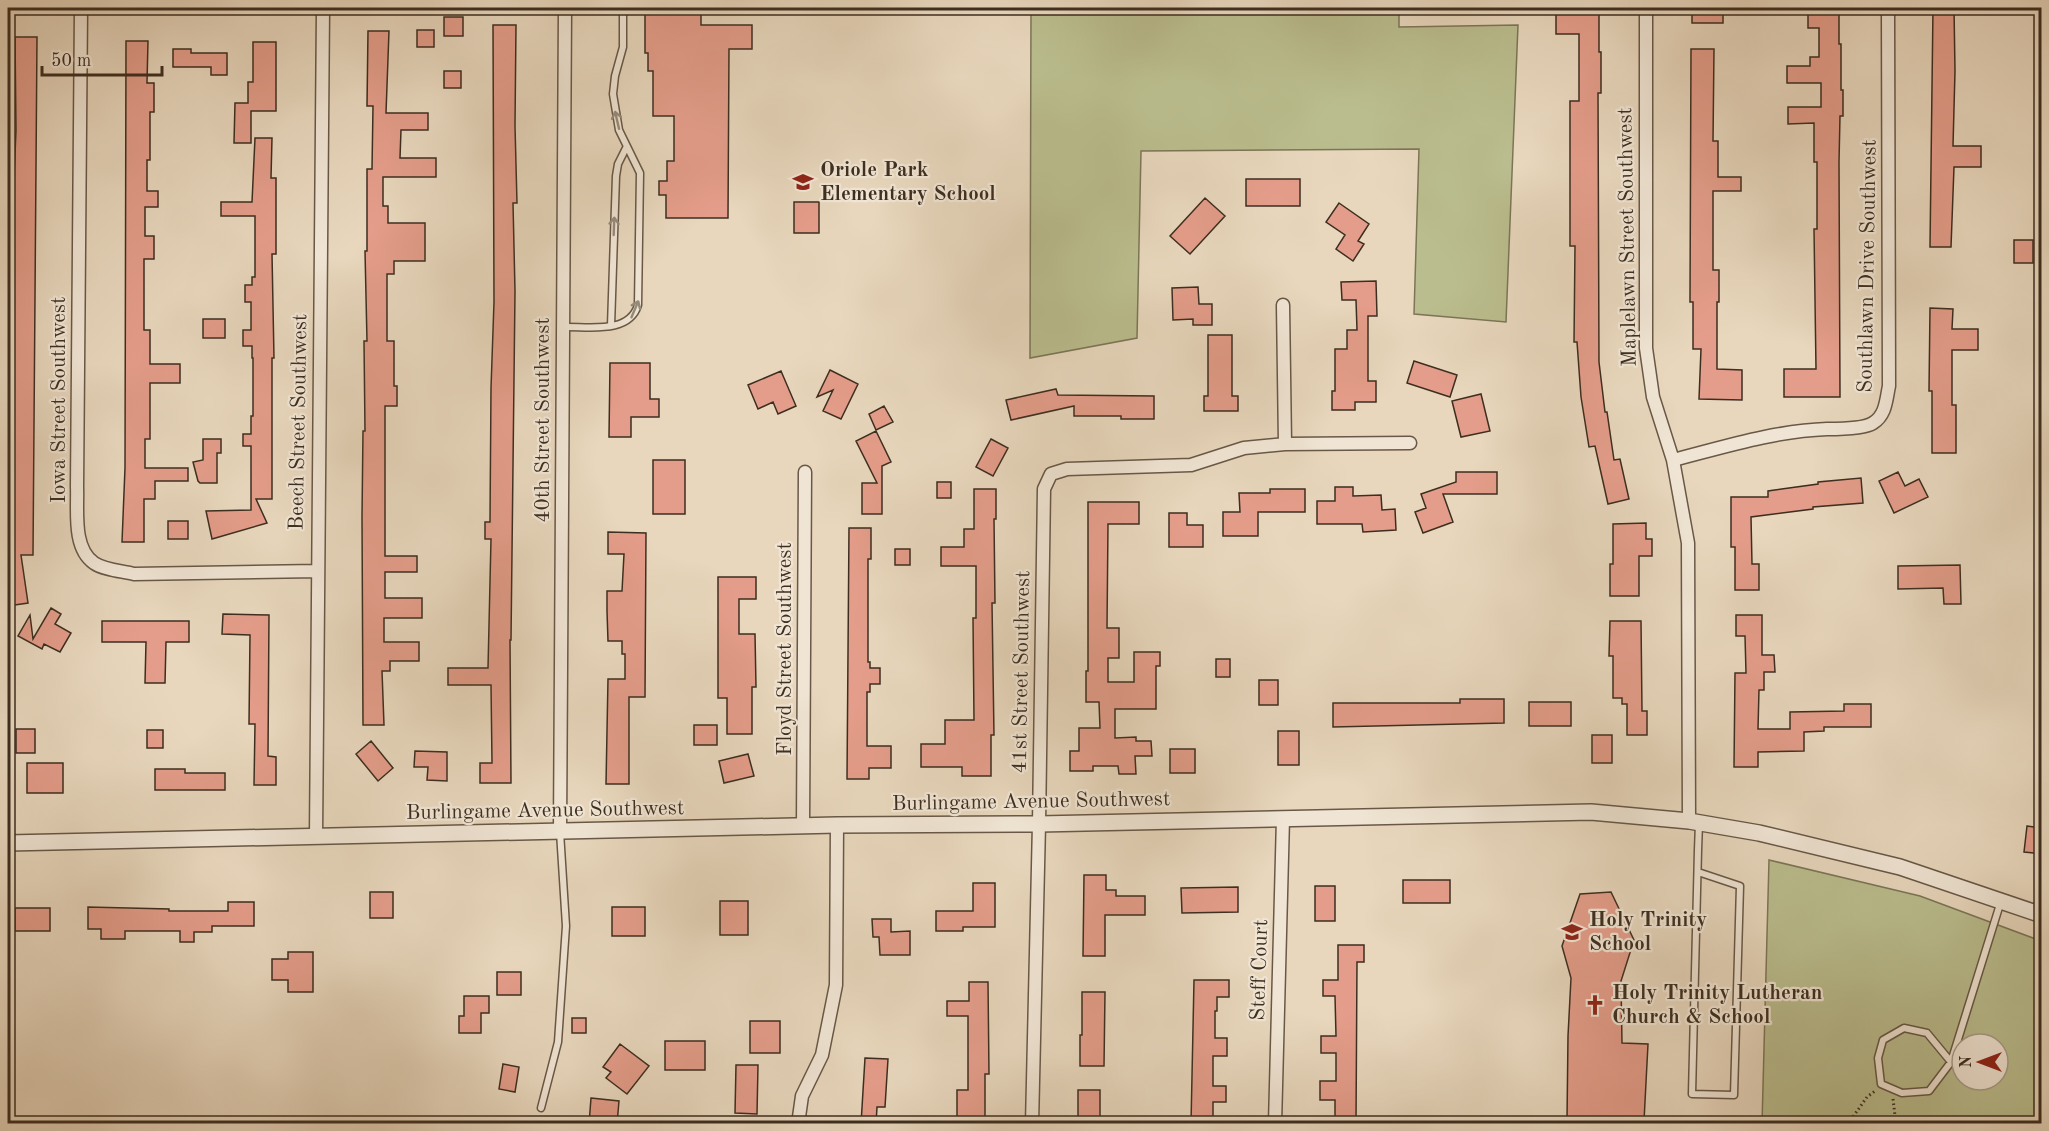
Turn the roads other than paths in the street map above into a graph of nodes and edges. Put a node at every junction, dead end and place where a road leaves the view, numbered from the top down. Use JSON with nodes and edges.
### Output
{"nodes":[{"id":1,"x":81,"y":8,"type":"edge"},
{"id":2,"x":323,"y":8,"type":"edge"},
{"id":3,"x":565,"y":8,"type":"edge"},
{"id":4,"x":623,"y":8,"type":"edge"},
{"id":5,"x":1646,"y":8,"type":"edge"},
{"id":6,"x":1888,"y":8,"type":"edge"},
{"id":7,"x":626,"y":148,"type":"junction"},
{"id":8,"x":1283,"y":305,"type":"dead end"},
{"id":9,"x":611,"y":326,"type":"junction"},
{"id":10,"x":563,"y":327,"type":"junction"},
{"id":11,"x":1410,"y":443,"type":"dead end"},
{"id":12,"x":1284,"y":444,"type":"junction"},
{"id":13,"x":1673,"y":460,"type":"junction"},
{"id":14,"x":805,"y":472,"type":"dead end"},
{"id":15,"x":318,"y":571,"type":"junction"},
{"id":16,"x":1283,"y":818,"type":"junction"},
{"id":17,"x":1694,"y":822,"type":"junction"},
{"id":18,"x":1039,"y":824,"type":"junction"},
{"id":19,"x":837,"y":825,"type":"junction"},
{"id":20,"x":803,"y":826,"type":"junction"},
{"id":21,"x":560,"y":832,"type":"junction"},
{"id":22,"x":316,"y":837,"type":"junction"},
{"id":23,"x":8,"y":843,"type":"edge"},
{"id":24,"x":1698,"y":872,"type":"junction"},
{"id":25,"x":2001,"y":901,"type":"junction"},
{"id":26,"x":2042,"y":915,"type":"edge"},
{"id":27,"x":1960,"y":1032,"type":"edge"},
{"id":28,"x":1951,"y":1062,"type":"joint"},
{"id":29,"x":541,"y":1108,"type":"dead end"},
{"id":30,"x":798,"y":1124,"type":"edge"},
{"id":31,"x":1032,"y":1124,"type":"edge"},
{"id":32,"x":1275,"y":1124,"type":"edge"}],
"edges":[{"from":1,"to":15,"type":"street","name":"Iowa Street Southwest"},
{"from":2,"to":15,"type":"street","name":"Beech Street Southwest"},
{"from":3,"to":10,"type":"street","name":"40th Street Southwest"},
{"from":7,"to":4,"type":"lane","one_way":true},
{"from":5,"to":13,"type":"street","name":"Maplelawn Street Southwest"},
{"from":6,"to":13,"type":"street","name":"Southlawn Drive Southwest"},
{"from":9,"to":7,"type":"lane","one_way":true},
{"from":9,"to":7,"type":"lane","one_way":true},
{"from":8,"to":12,"type":"street"},
{"from":9,"to":10,"type":"lane"},
{"from":10,"to":21,"type":"street","name":"40th Street Southwest"},
{"from":11,"to":12,"type":"street"},
{"from":12,"to":18,"type":"street","name":"41st Street Southwest"},
{"from":13,"to":17,"type":"street","name":"Maplelawn Street Southwest"},
{"from":14,"to":20,"type":"street","name":"Floyd Street Southwest"},
{"from":15,"to":22,"type":"street","name":"Beech Street Southwest"},
{"from":16,"to":17,"type":"street","name":"Burlingame Avenue Southwest"},
{"from":16,"to":18,"type":"street","name":"Burlingame Avenue Southwest"},
{"from":16,"to":32,"type":"street","name":"Steff Court"},
{"from":17,"to":24,"type":"lane"},
{"from":17,"to":25,"type":"street","name":"Burlingame Avenue Southwest"},
{"from":18,"to":19,"type":"street","name":"Burlingame Avenue Southwest"},
{"from":18,"to":31,"type":"street","name":"41st Street Southwest"},
{"from":19,"to":20,"type":"street","name":"Burlingame Avenue Southwest"},
{"from":19,"to":30,"type":"street"},
{"from":20,"to":21,"type":"street","name":"Burlingame Avenue Southwest"},
{"from":21,"to":22,"type":"street","name":"Burlingame Avenue Southwest"},
{"from":21,"to":29,"type":"lane"},
{"from":22,"to":23,"type":"street","name":"Burlingame Avenue Southwest"},
{"from":24,"to":24,"type":"lane"},
{"from":25,"to":26,"type":"street","name":"Burlingame Avenue Southwest"},
{"from":25,"to":27,"type":"lane"},
{"from":28,"to":28,"type":"lane"}]}
